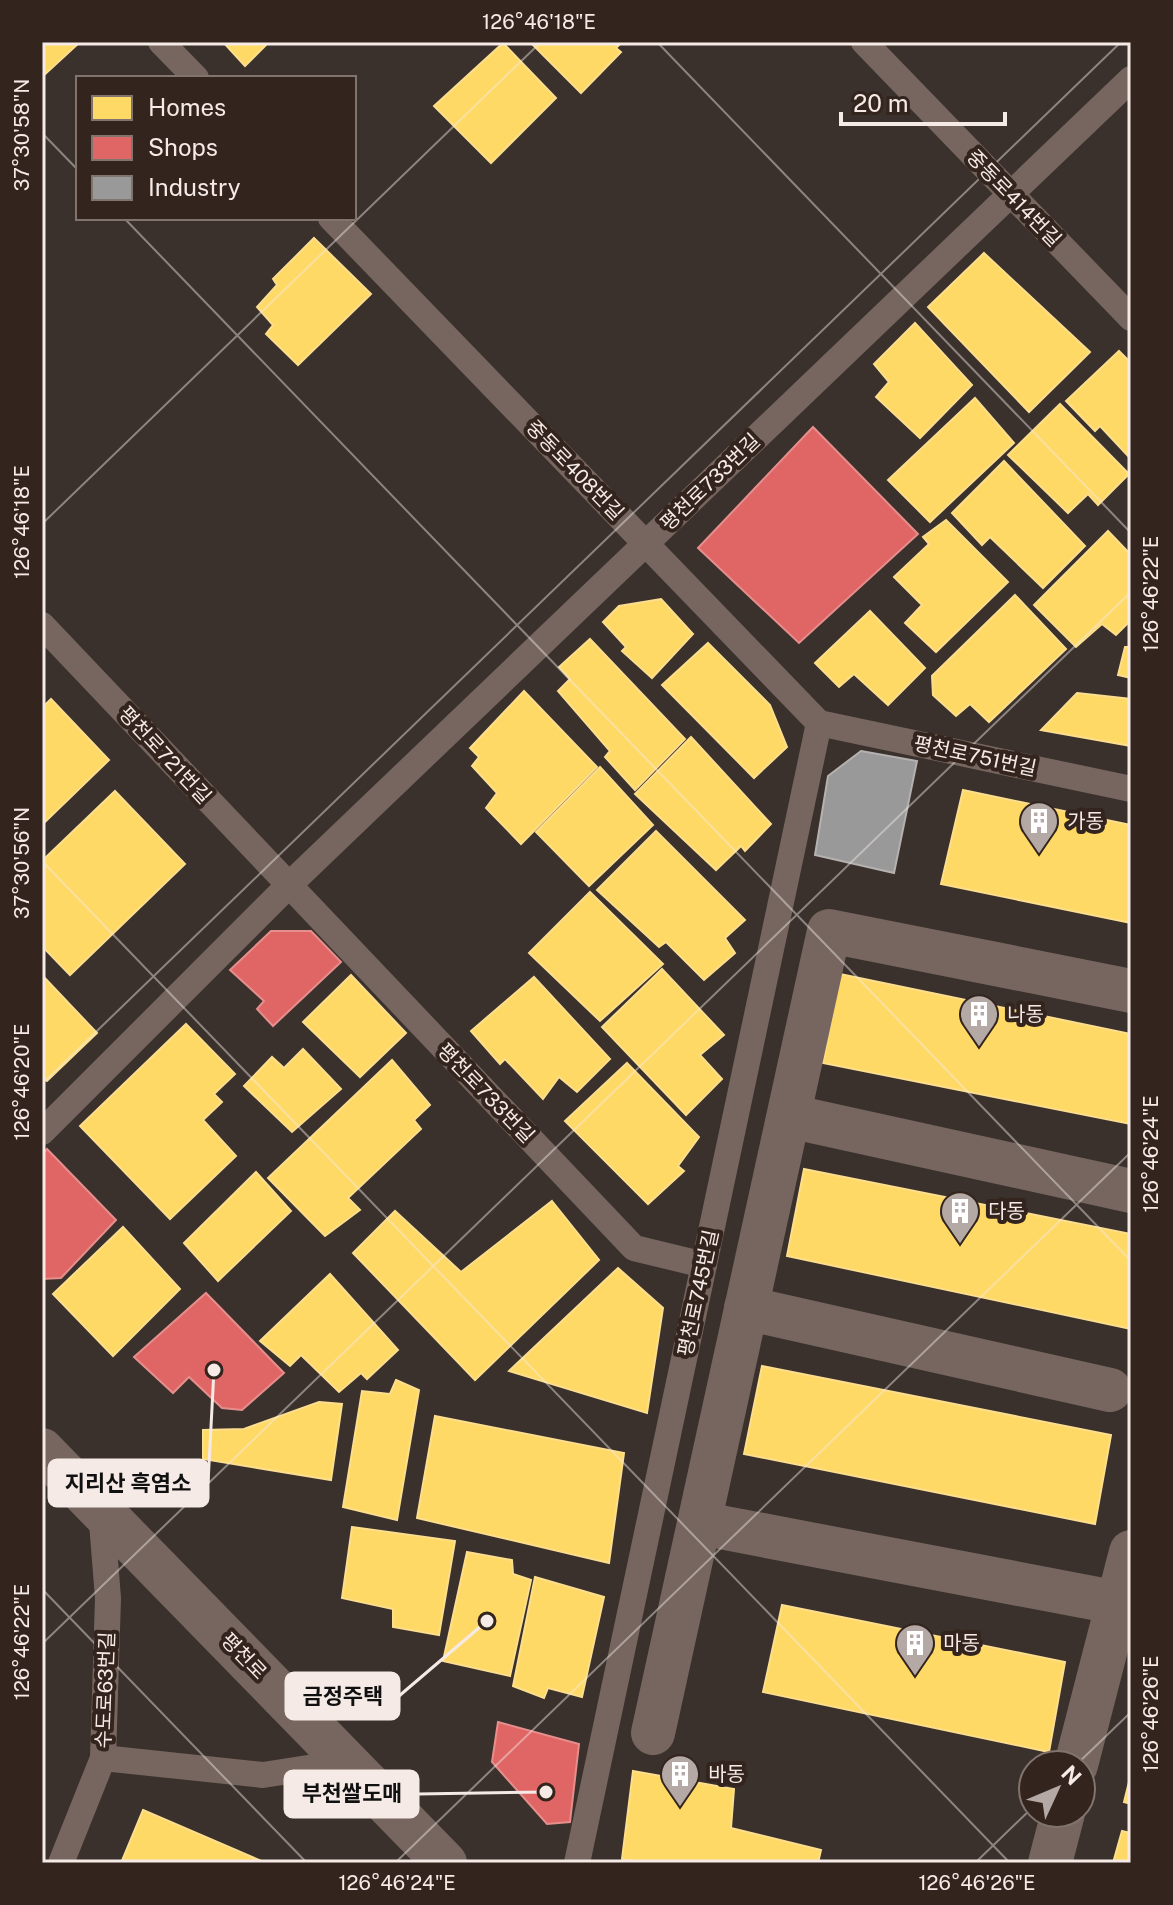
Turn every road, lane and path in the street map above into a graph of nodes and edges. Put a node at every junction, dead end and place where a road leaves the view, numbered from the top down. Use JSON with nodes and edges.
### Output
{"nodes":[{"id":1,"x":161,"y":42,"type":"edge"},
{"id":2,"x":864,"y":42,"type":"edge"},
{"id":3,"x":194,"y":76,"type":"edge"},
{"id":4,"x":1131,"y":79,"type":"edge"},
{"id":5,"x":1010,"y":194,"type":"junction"},
{"id":6,"x":333,"y":220,"type":"edge"},
{"id":7,"x":1131,"y":318,"type":"edge"},
{"id":8,"x":646,"y":543,"type":"junction"},
{"id":9,"x":42,"y":625,"type":"edge"},
{"id":10,"x":819,"y":723,"type":"junction"},
{"id":11,"x":1131,"y":789,"type":"edge"},
{"id":12,"x":289,"y":885,"type":"junction"},
{"id":13,"x":1131,"y":991,"type":"edge"},
{"id":14,"x":789,"y":1116,"type":"junction"},
{"id":15,"x":42,"y":1132,"type":"edge"},
{"id":16,"x":1131,"y":1191,"type":"edge"},
{"id":17,"x":704,"y":1265,"type":"junction"},
{"id":18,"x":746,"y":1308,"type":"junction"},
{"id":19,"x":1110,"y":1390,"type":"dead end"},
{"id":20,"x":42,"y":1450,"type":"edge"},
{"id":21,"x":101,"y":1510,"type":"junction"},
{"id":22,"x":699,"y":1523,"type":"junction"},
{"id":23,"x":1131,"y":1552,"type":"edge"},
{"id":24,"x":1119,"y":1603,"type":"junction"},
{"id":25,"x":653,"y":1733,"type":"dead end"},
{"id":26,"x":1080,"y":1749,"type":"edge"},
{"id":27,"x":103,"y":1758,"type":"junction"},
{"id":28,"x":346,"y":1762,"type":"junction"},
{"id":29,"x":1059,"y":1829,"type":"edge"},
{"id":30,"x":61,"y":1863,"type":"edge"},
{"id":31,"x":445,"y":1863,"type":"edge"},
{"id":32,"x":577,"y":1863,"type":"edge"},
{"id":33,"x":1050,"y":1863,"type":"edge"}],
"edges":[{"from":1,"to":3,"type":"lane"},
{"from":2,"to":5,"type":"lane","name":"중동로414번길"},
{"from":4,"to":5,"type":"lane","name":"평천로733번길"},
{"from":5,"to":7,"type":"lane","name":"중동로414번길"},
{"from":5,"to":8,"type":"lane","name":"평천로733번길"},
{"from":6,"to":8,"type":"lane","name":"중동로408번길"},
{"from":8,"to":10,"type":"lane","name":"중동로408번길"},
{"from":8,"to":12,"type":"lane","name":"평천로733번길"},
{"from":9,"to":12,"type":"lane","name":"평천로721번길"},
{"from":10,"to":11,"type":"lane","name":"평천로751번길"},
{"from":10,"to":17,"type":"lane","name":"평천로745번길"},
{"from":12,"to":15,"type":"lane","name":"평천로733번길"},
{"from":12,"to":17,"type":"lane","name":"평천로733번길"},
{"from":13,"to":14,"type":"street"},
{"from":14,"to":16,"type":"street"},
{"from":14,"to":18,"type":"street"},
{"from":17,"to":32,"type":"lane","name":"평천로745번길"},
{"from":18,"to":19,"type":"street"},
{"from":18,"to":22,"type":"street"},
{"from":20,"to":21,"type":"street","name":"평천로"},
{"from":21,"to":27,"type":"lane","name":"수도로63번길"},
{"from":21,"to":28,"type":"street","name":"평천로"},
{"from":22,"to":24,"type":"street"},
{"from":22,"to":25,"type":"street"},
{"from":23,"to":24,"type":"street"},
{"from":24,"to":26,"type":"street"},
{"from":27,"to":28,"type":"lane"},
{"from":27,"to":30,"type":"lane","name":"수도로63번길"},
{"from":28,"to":31,"type":"street","name":"평천로"},
{"from":29,"to":33,"type":"street"}]}
